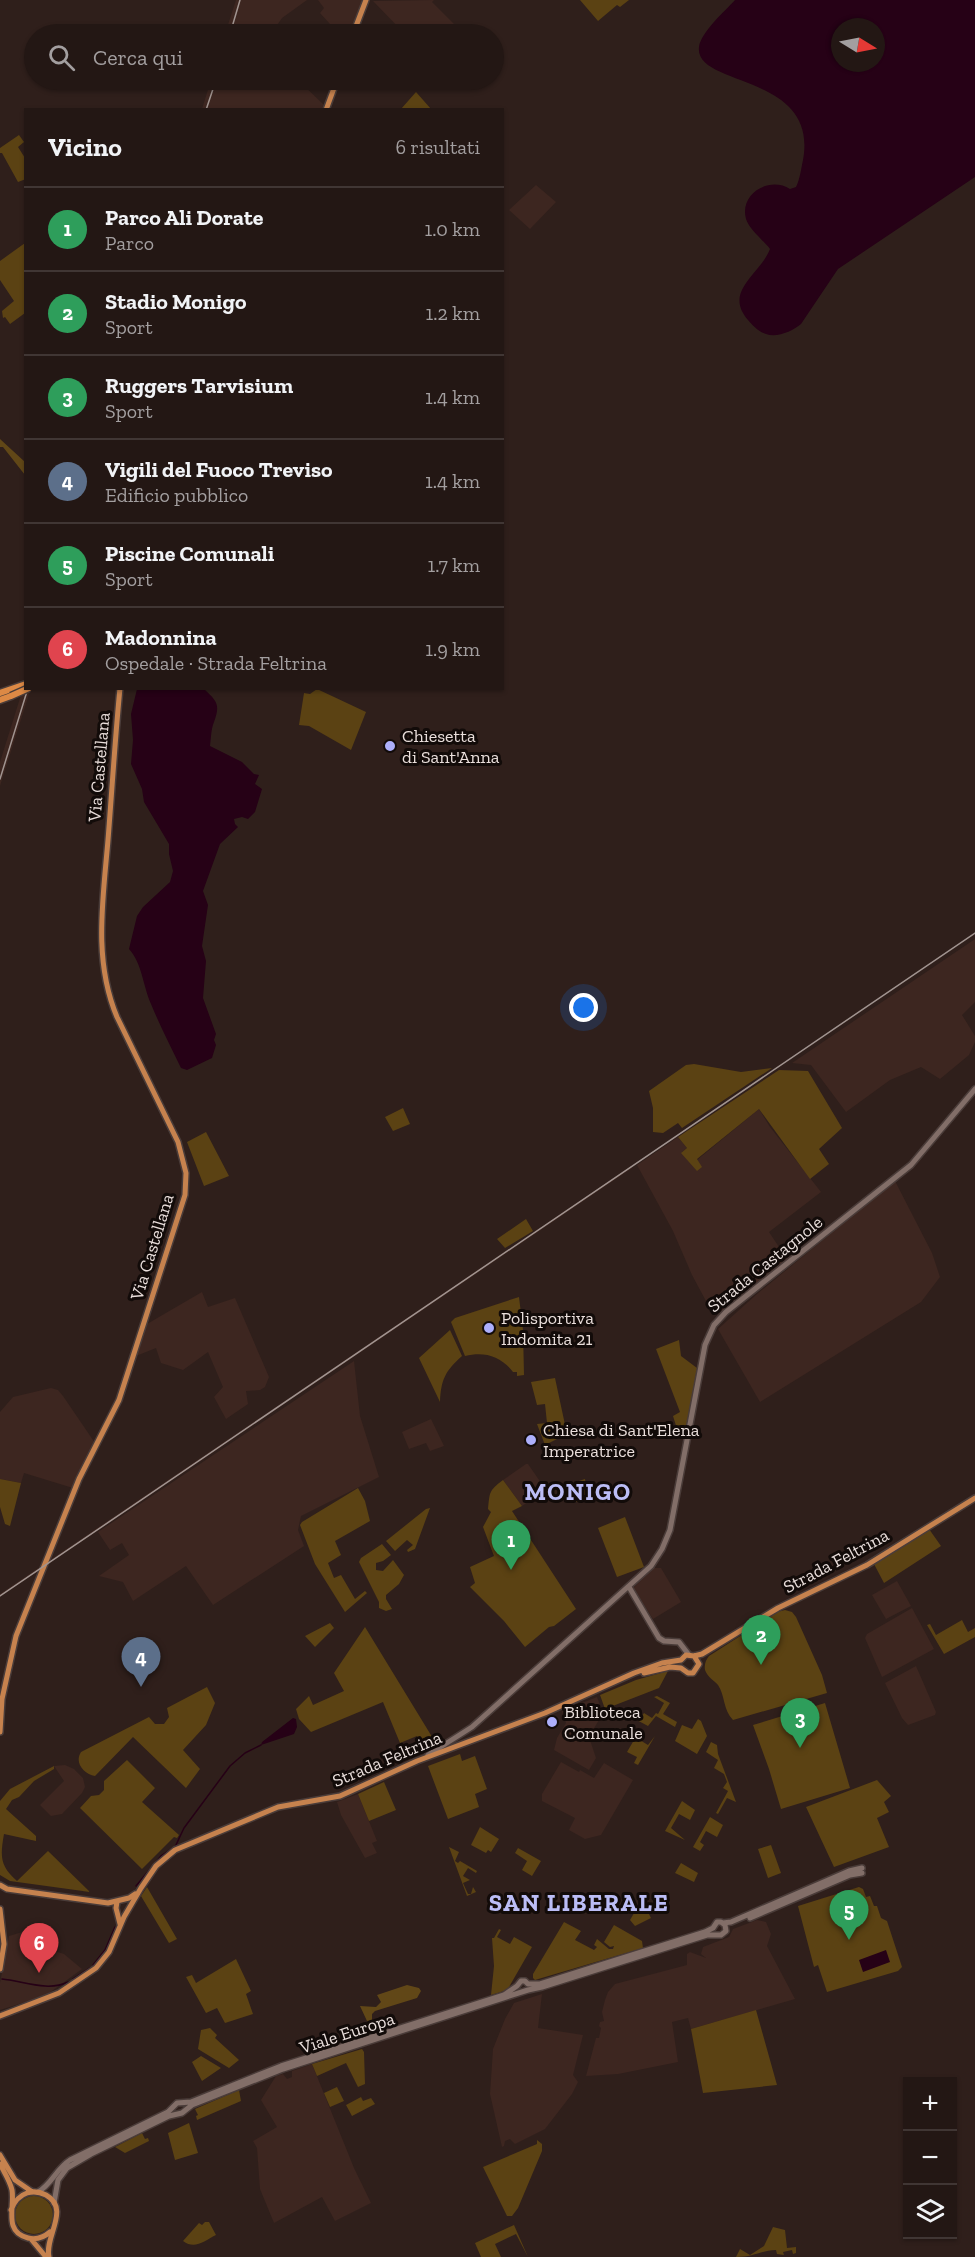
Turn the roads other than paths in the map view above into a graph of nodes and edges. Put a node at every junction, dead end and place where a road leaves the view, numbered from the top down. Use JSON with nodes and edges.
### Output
{"nodes":[{"id":1,"x":366,"y":0,"type":"edge"},
{"id":2,"x":357,"y":24,"type":"edge"},
{"id":3,"x":333,"y":90,"type":"edge"},
{"id":4,"x":327,"y":108,"type":"edge"},
{"id":5,"x":24,"y":685,"type":"edge"},
{"id":6,"x":24,"y":689,"type":"edge"},
{"id":7,"x":120,"y":690,"type":"edge"},
{"id":8,"x":12,"y":692,"type":"junction"},
{"id":9,"x":0,"y":693,"type":"edge"},
{"id":10,"x":0,"y":700,"type":"edge"},
{"id":11,"x":975,"y":1089,"type":"edge"},
{"id":12,"x":975,"y":1498,"type":"edge"},
{"id":13,"x":629,"y":1587,"type":"junction"},
{"id":14,"x":710,"y":1650,"type":"junction"},
{"id":15,"x":687,"y":1657,"type":"junction"},
{"id":16,"x":699,"y":1663,"type":"junction"},
{"id":17,"x":681,"y":1668,"type":"junction"},
{"id":18,"x":622,"y":1680,"type":"junction"},
{"id":19,"x":0,"y":1732,"type":"edge"},
{"id":20,"x":417,"y":1761,"type":"junction"},
{"id":21,"x":862,"y":1871,"type":"dead end"},
{"id":22,"x":0,"y":1886,"type":"edge"},
{"id":23,"x":141,"y":1888,"type":"junction"},
{"id":24,"x":119,"y":1905,"type":"junction"},
{"id":25,"x":130,"y":1906,"type":"junction"},
{"id":26,"x":0,"y":1909,"type":"edge"},
{"id":27,"x":126,"y":1913,"type":"junction"},
{"id":28,"x":725,"y":1926,"type":"junction"},
{"id":29,"x":713,"y":1928,"type":"junction"},
{"id":30,"x":120,"y":1929,"type":"junction"},
{"id":31,"x":717,"y":1934,"type":"junction"},
{"id":32,"x":0,"y":1969,"type":"edge"},
{"id":33,"x":517,"y":1986,"type":"junction"},
{"id":34,"x":526,"y":1989,"type":"junction"},
{"id":35,"x":0,"y":2014,"type":"edge"},
{"id":36,"x":182,"y":2103,"type":"junction"},
{"id":37,"x":174,"y":2107,"type":"junction"},
{"id":38,"x":184,"y":2111,"type":"junction"},
{"id":39,"x":178,"y":2114,"type":"junction"},
{"id":40,"x":0,"y":2155,"type":"edge"},
{"id":41,"x":0,"y":2164,"type":"edge"},
{"id":42,"x":35,"y":2192,"type":"junction"},
{"id":43,"x":54,"y":2204,"type":"junction"},
{"id":44,"x":11,"y":2210,"type":"junction"},
{"id":45,"x":51,"y":2231,"type":"junction"},
{"id":46,"x":31,"y":2239,"type":"junction"},
{"id":47,"x":47,"y":2257,"type":"edge"}],
"edges":[{"from":1,"to":2,"type":"main road"},
{"from":3,"to":4,"type":"main road"},
{"from":5,"to":8,"type":"highway"},
{"from":6,"to":8,"type":"highway","bridge":true},
{"from":7,"to":19,"type":"main road","name":"Via Castellana"},
{"from":8,"to":9,"type":"highway"},
{"from":8,"to":10,"type":"highway"},
{"from":11,"to":13,"type":"main road","name":"Strada Castagnole"},
{"from":12,"to":14,"type":"main road","name":"Strada Feltrina"},
{"from":13,"to":15,"type":"main road"},
{"from":13,"to":20,"type":"main road","name":"Strada Castagnole"},
{"from":14,"to":15,"type":"main road","name":"Strada Feltrina"},
{"from":14,"to":16,"type":"main road","name":"Strada Feltrina"},
{"from":15,"to":16,"type":"main road"},
{"from":15,"to":17,"type":"main road"},
{"from":15,"to":18,"type":"main road","name":"Strada Feltrina"},
{"from":16,"to":17,"type":"main road","name":"Strada Feltrina"},
{"from":17,"to":18,"type":"main road","name":"Strada Feltrina"},
{"from":18,"to":20,"type":"main road","name":"Strada Feltrina"},
{"from":20,"to":23,"type":"main road","name":"Strada Feltrina"},
{"from":21,"to":28,"type":"main road","name":"Viale Europa"},
{"from":22,"to":24,"type":"main road"},
{"from":23,"to":24,"type":"main road","name":"Strada Feltrina"},
{"from":23,"to":25,"type":"main road","name":"Strada Feltrina"},
{"from":24,"to":25,"type":"main road"},
{"from":24,"to":27,"type":"main road"},
{"from":24,"to":30,"type":"main road"},
{"from":25,"to":27,"type":"main road","name":"Strada Feltrina"},
{"from":26,"to":32,"type":"main road"},
{"from":27,"to":30,"type":"main road","name":"Strada Feltrina"},
{"from":28,"to":29,"type":"main road","name":"Viale Europa"},
{"from":28,"to":31,"type":"main road","name":"Viale Europa"},
{"from":29,"to":31,"type":"main road"},
{"from":29,"to":34,"type":"main road","name":"Viale Europa"},
{"from":30,"to":35,"type":"main road","name":"Strada Feltrina"},
{"from":31,"to":34,"type":"main road","name":"Viale Europa"},
{"from":33,"to":34,"type":"main road"},
{"from":33,"to":34,"type":"main road","name":"Viale Europa"},
{"from":33,"to":36,"type":"main road","name":"Viale Europa"},
{"from":34,"to":38,"type":"main road","name":"Viale Europa"},
{"from":36,"to":37,"type":"main road"},
{"from":36,"to":38,"type":"main road"},
{"from":37,"to":39,"type":"main road"},
{"from":37,"to":42,"type":"main road"},
{"from":38,"to":39,"type":"main road"},
{"from":39,"to":43,"type":"main road"},
{"from":40,"to":42,"type":"main road"},
{"from":41,"to":44,"type":"main road"},
{"from":42,"to":43,"type":"main road"},
{"from":42,"to":44,"type":"main road"},
{"from":43,"to":45,"type":"main road"},
{"from":44,"to":46,"type":"main road"},
{"from":45,"to":46,"type":"main road"},
{"from":45,"to":47,"type":"main road"},
{"from":46,"to":47,"type":"main road"}]}
